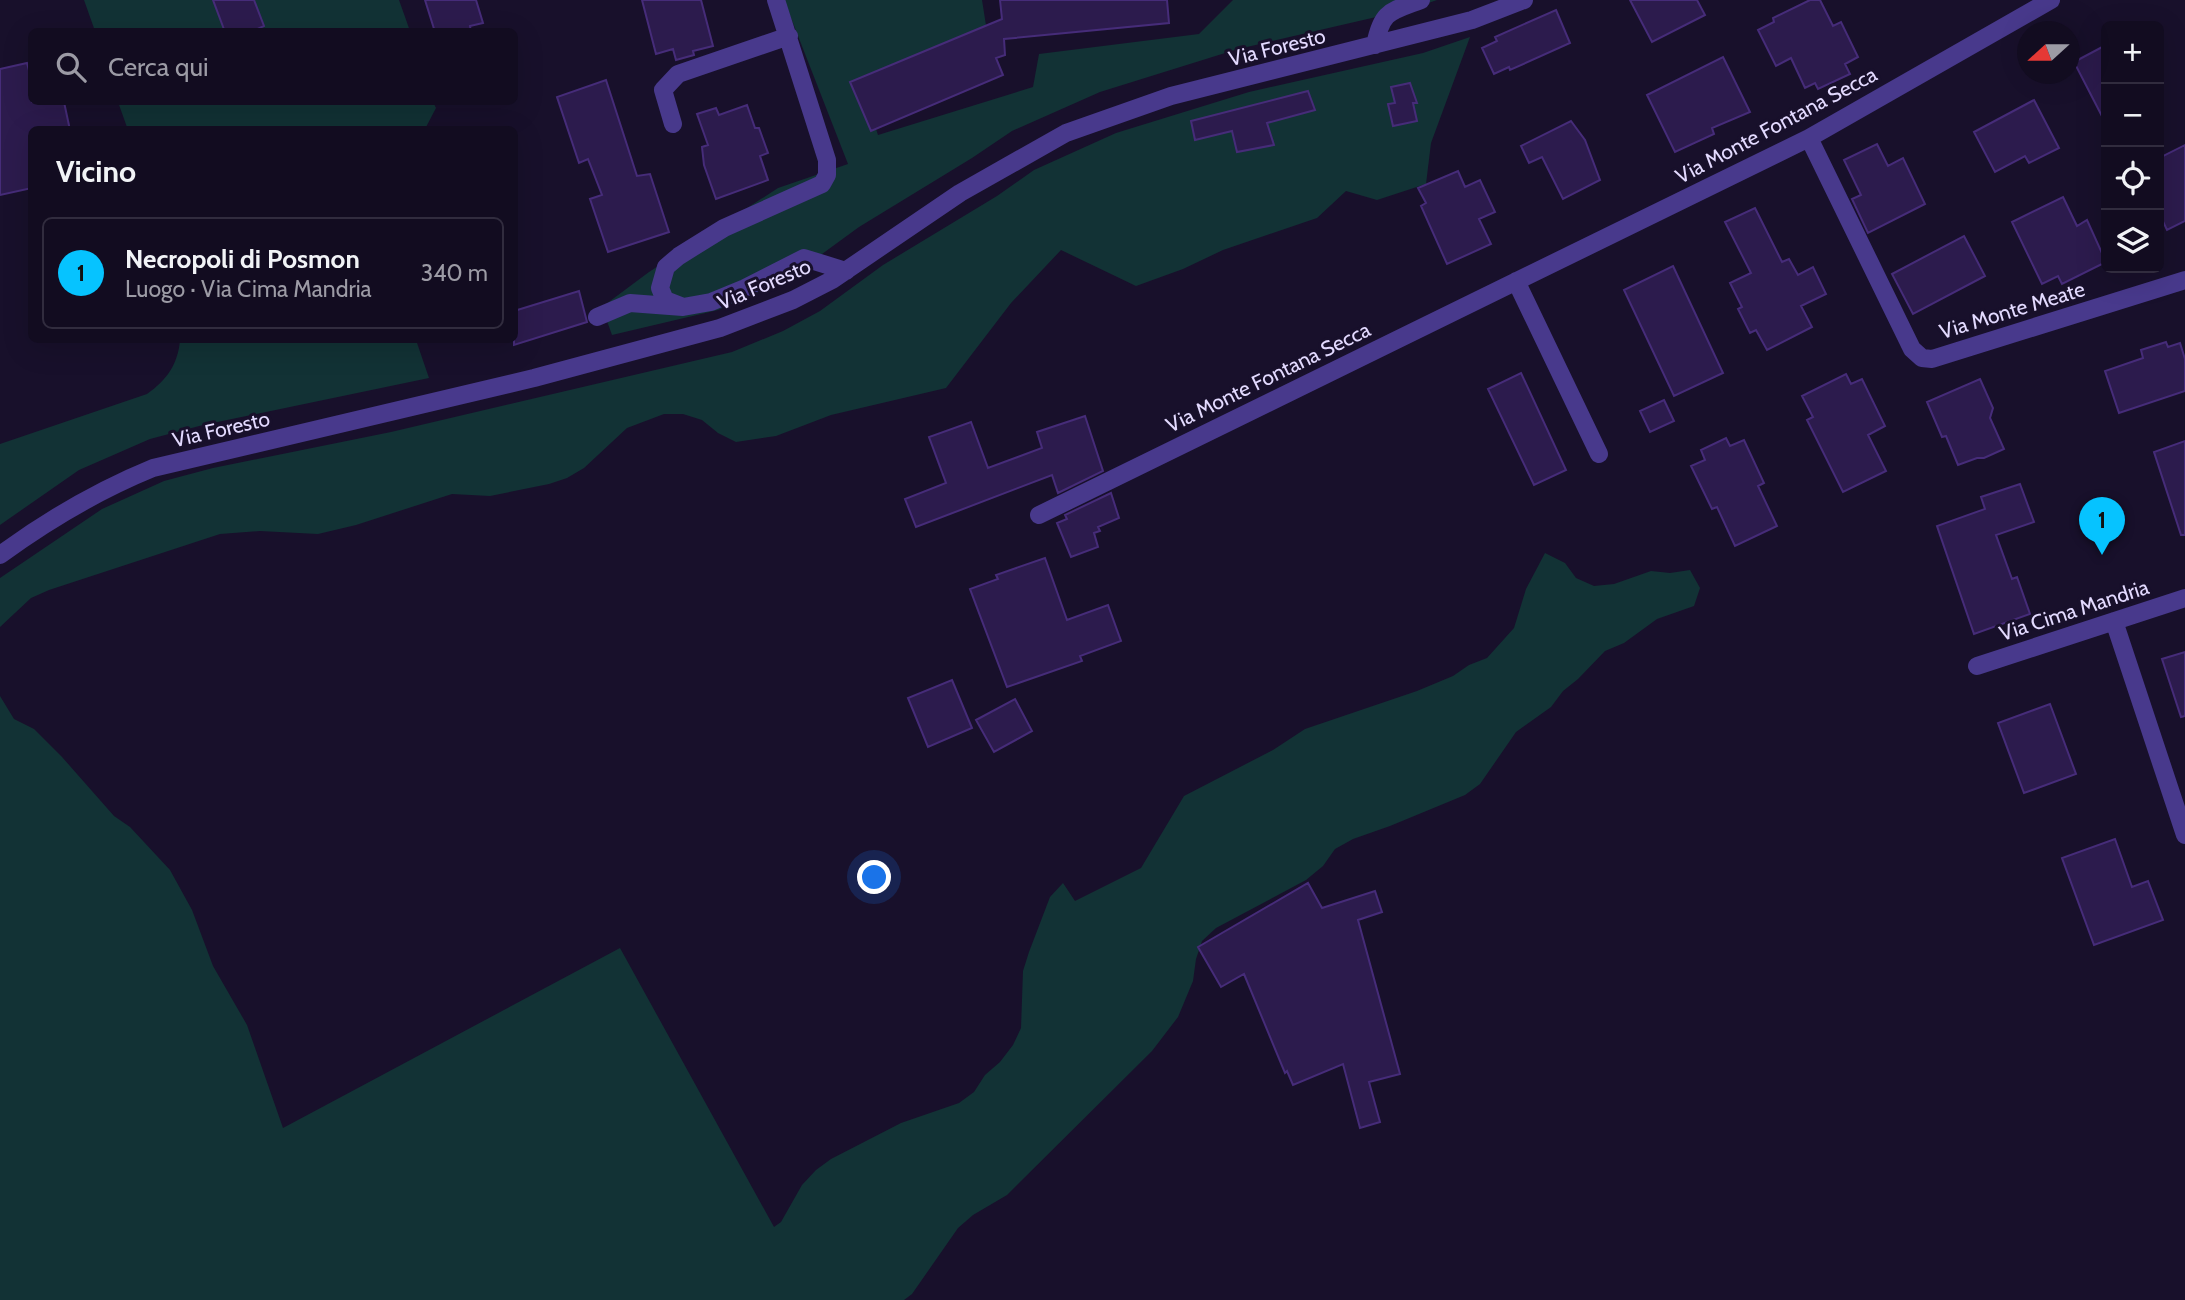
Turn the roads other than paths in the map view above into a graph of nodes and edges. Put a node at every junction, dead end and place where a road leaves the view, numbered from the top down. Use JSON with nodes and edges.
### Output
{"nodes":[{"id":1,"x":776,"y":0,"type":"edge"},
{"id":2,"x":1421,"y":0,"type":"edge"},
{"id":3,"x":1524,"y":0,"type":"edge"},
{"id":4,"x":2051,"y":0,"type":"edge"},
{"id":5,"x":789,"y":36,"type":"junction"},
{"id":6,"x":1375,"y":45,"type":"junction"},
{"id":7,"x":673,"y":124,"type":"dead end"},
{"id":8,"x":1808,"y":138,"type":"junction"},
{"id":9,"x":846,"y":271,"type":"junction"},
{"id":10,"x":2185,"y":280,"type":"edge"},
{"id":11,"x":1516,"y":281,"type":"junction"},
{"id":12,"x":684,"y":307,"type":"junction"},
{"id":13,"x":597,"y":317,"type":"dead end"},
{"id":14,"x":1599,"y":454,"type":"dead end"},
{"id":15,"x":1039,"y":515,"type":"dead end"},
{"id":16,"x":0,"y":555,"type":"edge"},
{"id":17,"x":2185,"y":598,"type":"edge"},
{"id":18,"x":2114,"y":621,"type":"junction"},
{"id":19,"x":1977,"y":666,"type":"dead end"},
{"id":20,"x":2185,"y":835,"type":"edge"}],
"edges":[{"from":1,"to":5,"type":"street"},
{"from":2,"to":6,"type":"street"},
{"from":3,"to":6,"type":"street","name":"Via Foresto"},
{"from":4,"to":8,"type":"street","name":"Via Monte Fontana Secca"},
{"from":5,"to":7,"type":"street"},
{"from":5,"to":12,"type":"street"},
{"from":6,"to":9,"type":"street","name":"Via Foresto"},
{"from":8,"to":10,"type":"street","name":"Via Monte Meate"},
{"from":8,"to":11,"type":"street","name":"Via Monte Fontana Secca"},
{"from":9,"to":12,"type":"street"},
{"from":9,"to":16,"type":"street","name":"Via Foresto"},
{"from":11,"to":14,"type":"street"},
{"from":11,"to":15,"type":"street","name":"Via Monte Fontana Secca"},
{"from":12,"to":13,"type":"street"},
{"from":17,"to":18,"type":"street","name":"Via Cima Mandria"},
{"from":18,"to":19,"type":"street","name":"Via Cima Mandria"},
{"from":18,"to":20,"type":"street"}]}
